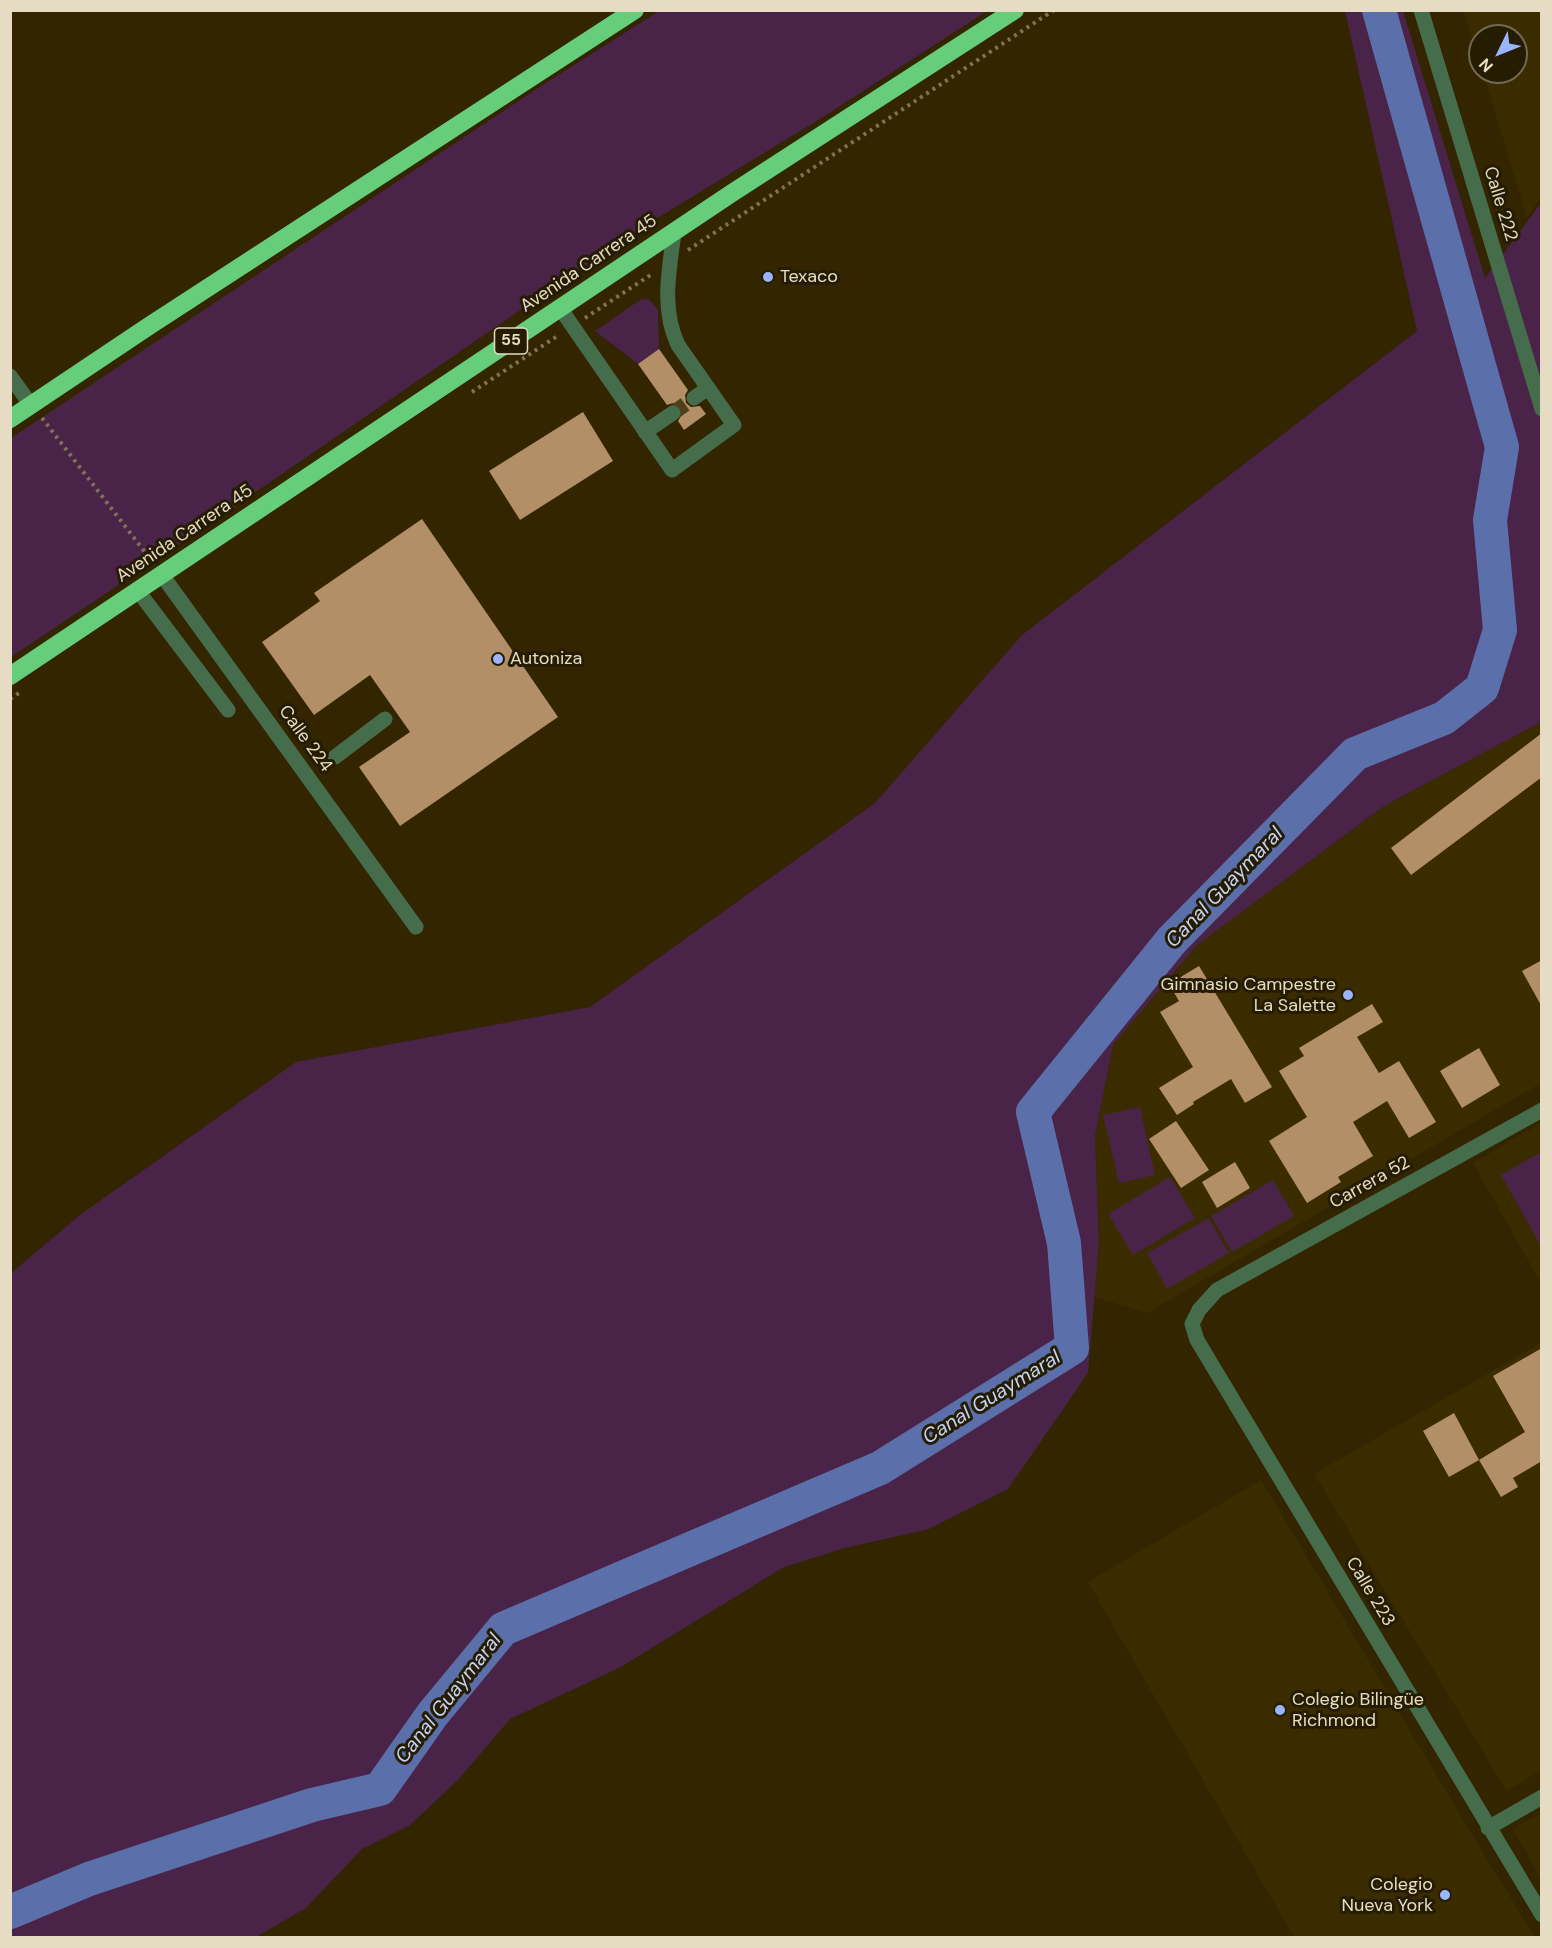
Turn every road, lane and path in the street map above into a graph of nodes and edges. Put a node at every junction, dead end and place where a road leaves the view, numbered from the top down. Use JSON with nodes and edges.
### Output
{"nodes":[{"id":1,"x":635,"y":10,"type":"edge"},
{"id":2,"x":1015,"y":10,"type":"edge"},
{"id":3,"x":1054,"y":10,"type":"edge"},
{"id":4,"x":1421,"y":10,"type":"edge"},
{"id":5,"x":622,"y":16,"type":"edge"},
{"id":6,"x":674,"y":232,"type":"junction"},
{"id":7,"x":670,"y":262,"type":"junction"},
{"id":8,"x":560,"y":308,"type":"junction"},
{"id":9,"x":572,"y":326,"type":"junction"},
{"id":10,"x":10,"y":376,"type":"edge"},
{"id":11,"x":708,"y":388,"type":"junction"},
{"id":12,"x":470,"y":393,"type":"dead end"},
{"id":13,"x":694,"y":398,"type":"tunnel mouth"},
{"id":14,"x":31,"y":405,"type":"junction"},
{"id":15,"x":1542,"y":409,"type":"edge"},
{"id":16,"x":673,"y":413,"type":"tunnel mouth"},
{"id":17,"x":10,"y":419,"type":"edge"},
{"id":18,"x":645,"y":432,"type":"junction"},
{"id":19,"x":162,"y":575,"type":"junction"},
{"id":20,"x":138,"y":591,"type":"junction"},
{"id":21,"x":10,"y":676,"type":"edge"},
{"id":22,"x":20,"y":692,"type":"dead end"},
{"id":23,"x":10,"y":699,"type":"edge"},
{"id":24,"x":228,"y":711,"type":"dead end"},
{"id":25,"x":385,"y":719,"type":"dead end"},
{"id":26,"x":335,"y":757,"type":"dead end"},
{"id":27,"x":416,"y":927,"type":"dead end"},
{"id":28,"x":1542,"y":1110,"type":"edge"},
{"id":29,"x":1217,"y":1290,"type":"joint"},
{"id":30,"x":1542,"y":1797,"type":"edge"},
{"id":31,"x":1488,"y":1828,"type":"junction"},
{"id":32,"x":1542,"y":1915,"type":"edge"}],
"edges":[{"from":1,"to":5,"type":"highway"},
{"from":2,"to":6,"type":"highway","name":"Avenida Carrera 45","number":"55"},
{"from":3,"to":7,"type":"path"},
{"from":4,"to":15,"type":"street","name":"Calle 222"},
{"from":5,"to":14,"type":"highway"},
{"from":6,"to":7,"type":"street"},
{"from":6,"to":8,"type":"highway","name":"Avenida Carrera 45","number":"55"},
{"from":7,"to":9,"type":"path"},
{"from":7,"to":11,"type":"street"},
{"from":8,"to":9,"type":"street"},
{"from":8,"to":19,"type":"highway","name":"Avenida Carrera 45","number":"55"},
{"from":9,"to":12,"type":"path"},
{"from":9,"to":18,"type":"street"},
{"from":10,"to":14,"type":"street"},
{"from":11,"to":13,"type":"street"},
{"from":11,"to":18,"type":"street"},
{"from":14,"to":17,"type":"highway"},
{"from":14,"to":19,"type":"path"},
{"from":16,"to":18,"type":"street"},
{"from":19,"to":20,"type":"highway","name":"Avenida Carrera 45","number":"55"},
{"from":19,"to":27,"type":"street","name":"Calle 224"},
{"from":20,"to":21,"type":"highway","name":"Avenida Carrera 45","number":"55"},
{"from":20,"to":24,"type":"street"},
{"from":22,"to":23,"type":"path"},
{"from":25,"to":26,"type":"street"},
{"from":28,"to":29,"type":"street","name":"Carrera 52"},
{"from":29,"to":31,"type":"street","name":"Calle 223"},
{"from":30,"to":31,"type":"street"},
{"from":31,"to":32,"type":"street","name":"Calle 223"}]}
